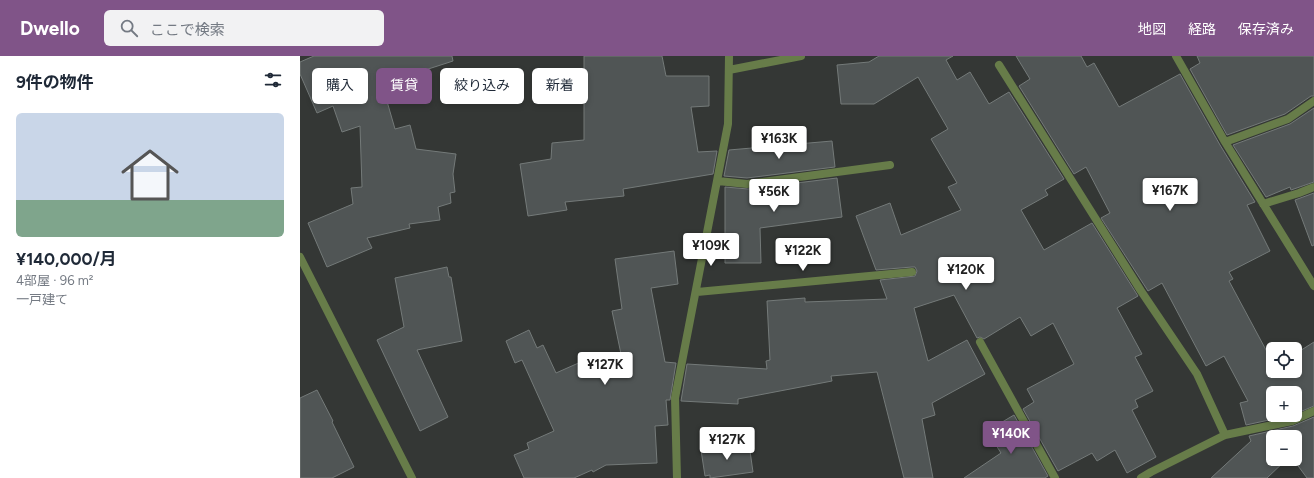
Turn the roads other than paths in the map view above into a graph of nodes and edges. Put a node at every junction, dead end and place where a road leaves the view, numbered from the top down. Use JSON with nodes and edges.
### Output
{"nodes":[{"id":1,"x":728,"y":56,"type":"edge"},
{"id":2,"x":801,"y":56,"type":"edge"},
{"id":3,"x":1176,"y":56,"type":"edge"},
{"id":4,"x":999,"y":65,"type":"dead end"},
{"id":5,"x":729,"y":70,"type":"junction"},
{"id":6,"x":1314,"y":101,"type":"edge"},
{"id":7,"x":1225,"y":142,"type":"junction"},
{"id":8,"x":890,"y":165,"type":"dead end"},
{"id":9,"x":718,"y":181,"type":"junction"},
{"id":10,"x":1314,"y":187,"type":"edge"},
{"id":11,"x":1263,"y":204,"type":"junction"},
{"id":12,"x":300,"y":257,"type":"edge"},
{"id":13,"x":303,"y":271,"type":"edge"},
{"id":14,"x":912,"y":272,"type":"dead end"},
{"id":15,"x":1314,"y":286,"type":"edge"},
{"id":16,"x":696,"y":292,"type":"junction"},
{"id":17,"x":980,"y":342,"type":"dead end"},
{"id":18,"x":1314,"y":411,"type":"edge"},
{"id":19,"x":1224,"y":435,"type":"junction"},
{"id":20,"x":412,"y":478,"type":"edge"},
{"id":21,"x":677,"y":478,"type":"edge"},
{"id":22,"x":1054,"y":478,"type":"edge"},
{"id":23,"x":1141,"y":478,"type":"edge"}],
"edges":[{"from":1,"to":5,"type":"street"},
{"from":2,"to":5,"type":"street"},
{"from":3,"to":7,"type":"street"},
{"from":4,"to":19,"type":"street"},
{"from":5,"to":9,"type":"street"},
{"from":6,"to":7,"type":"street"},
{"from":7,"to":11,"type":"street"},
{"from":8,"to":9,"type":"street"},
{"from":9,"to":16,"type":"street"},
{"from":10,"to":11,"type":"street"},
{"from":11,"to":15,"type":"street"},
{"from":12,"to":13,"type":"street"},
{"from":13,"to":20,"type":"street"},
{"from":14,"to":16,"type":"street"},
{"from":16,"to":21,"type":"street"},
{"from":17,"to":22,"type":"street"},
{"from":18,"to":19,"type":"street"},
{"from":19,"to":23,"type":"street"}]}
